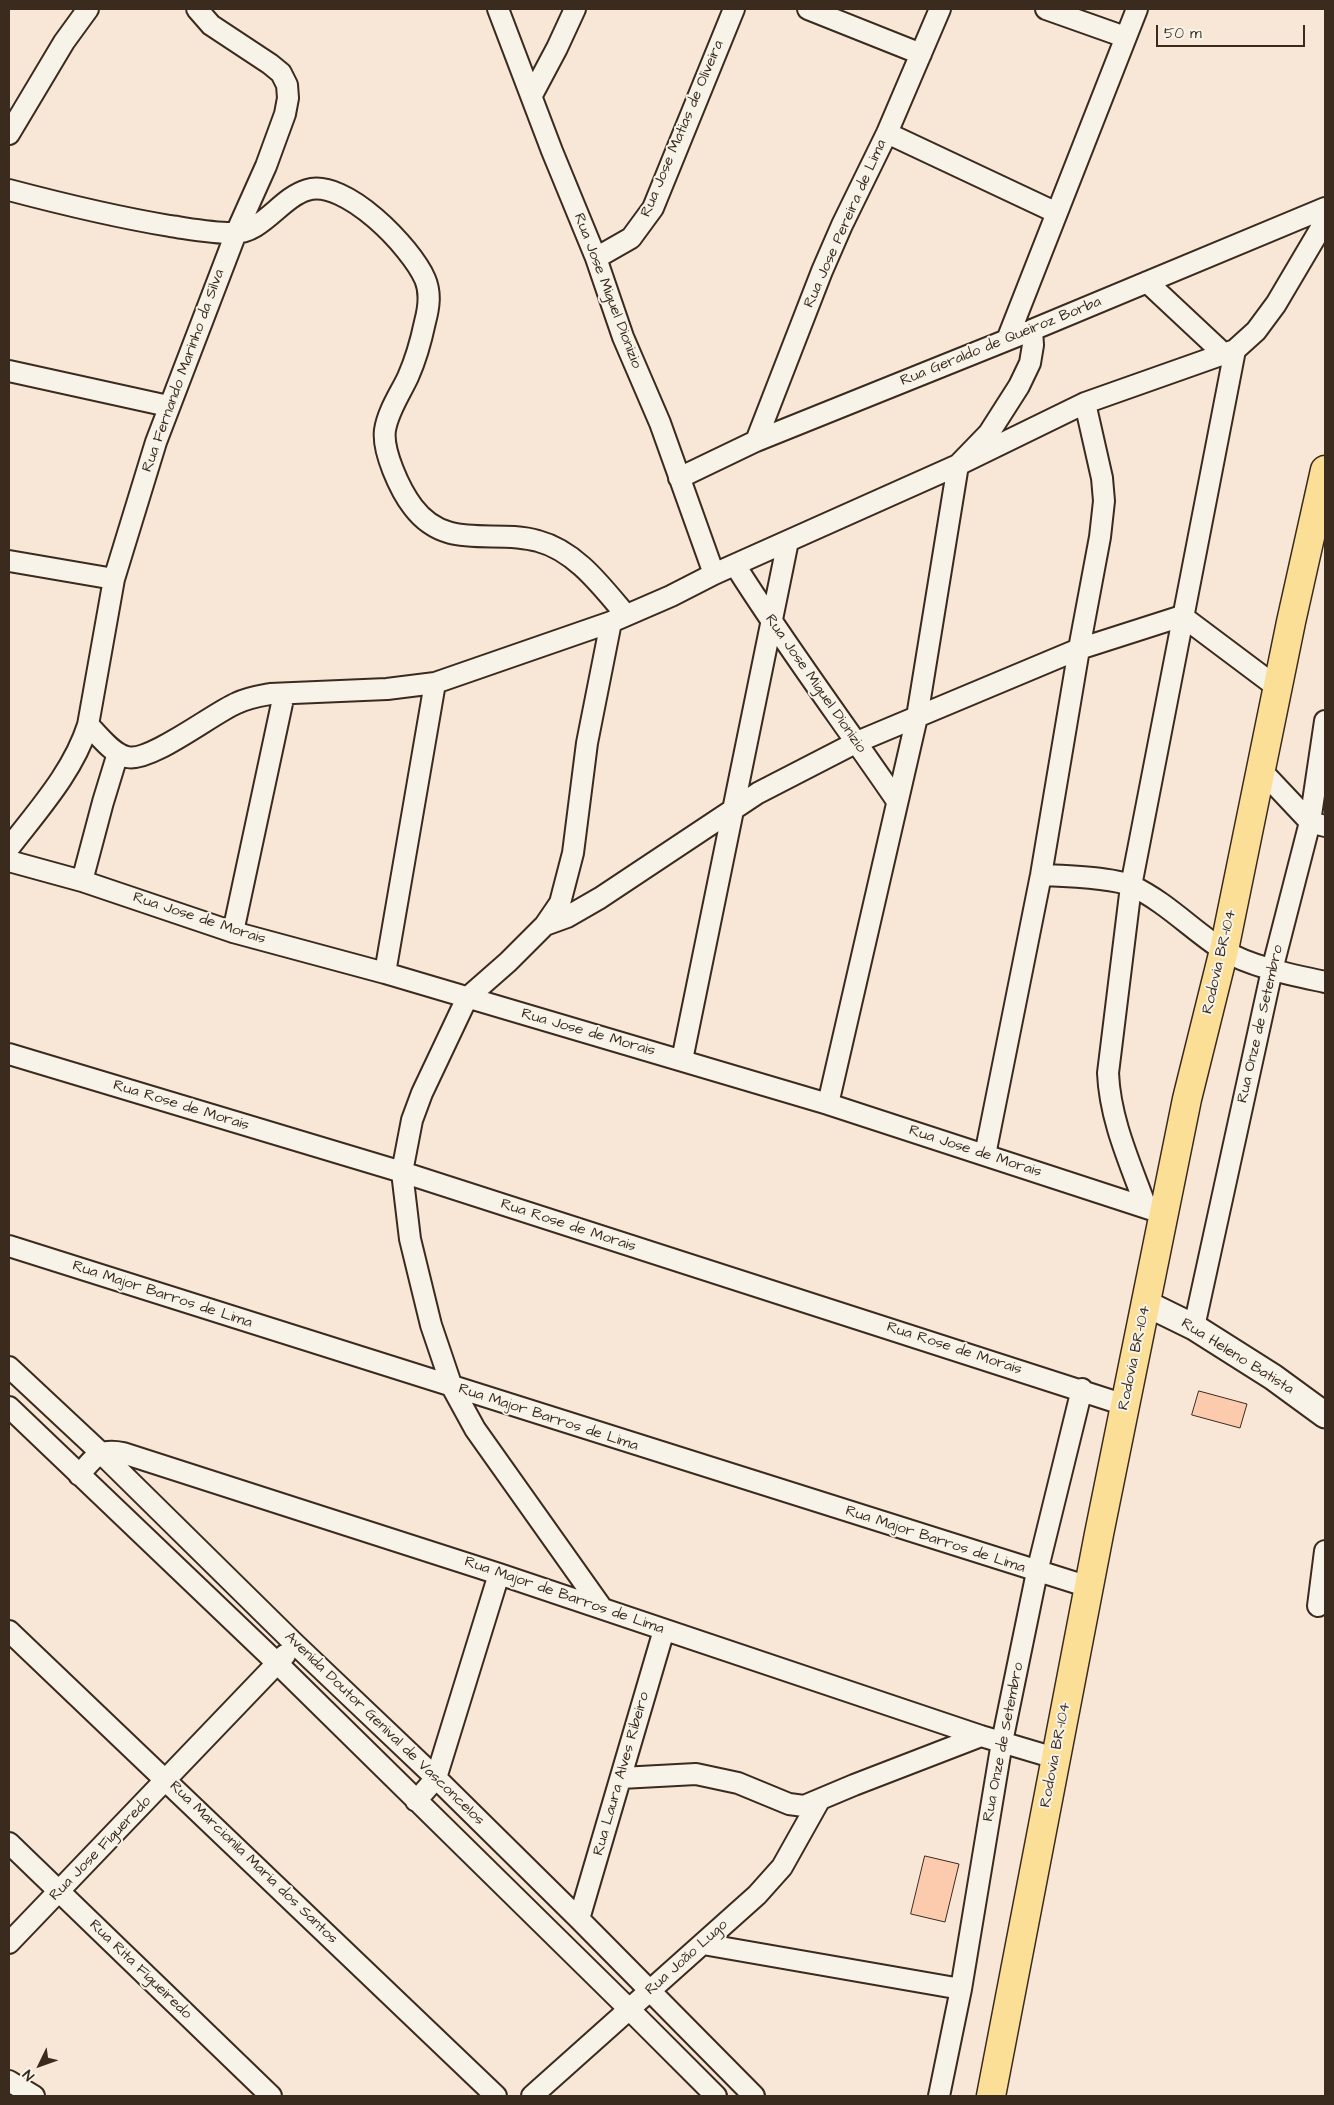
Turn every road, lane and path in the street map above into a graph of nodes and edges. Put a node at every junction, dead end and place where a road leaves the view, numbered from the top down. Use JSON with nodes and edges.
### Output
{"nodes":[{"id":1,"x":88,"y":9,"type":"edge"},
{"id":2,"x":197,"y":9,"type":"edge"},
{"id":3,"x":498,"y":9,"type":"edge"},
{"id":4,"x":575,"y":9,"type":"edge"},
{"id":5,"x":734,"y":9,"type":"edge"},
{"id":6,"x":808,"y":9,"type":"edge"},
{"id":7,"x":940,"y":9,"type":"edge"},
{"id":8,"x":1046,"y":9,"type":"edge"},
{"id":9,"x":1136,"y":9,"type":"edge"},
{"id":10,"x":1125,"y":36,"type":"junction"},
{"id":11,"x":921,"y":54,"type":"junction"},
{"id":12,"x":532,"y":95,"type":"junction"},
{"id":13,"x":887,"y":133,"type":"junction"},
{"id":14,"x":9,"y":134,"type":"edge"},
{"id":15,"x":9,"y":190,"type":"edge"},
{"id":16,"x":1325,"y":208,"type":"edge"},
{"id":17,"x":1057,"y":213,"type":"junction"},
{"id":18,"x":1325,"y":221,"type":"edge"},
{"id":19,"x":236,"y":233,"type":"junction"},
{"id":20,"x":596,"y":258,"type":"junction"},
{"id":21,"x":1147,"y":282,"type":"junction"},
{"id":22,"x":1032,"y":330,"type":"junction"},
{"id":23,"x":1007,"y":340,"type":"junction"},
{"id":24,"x":1230,"y":352,"type":"junction"},
{"id":25,"x":9,"y":371,"type":"edge"},
{"id":26,"x":1085,"y":403,"type":"junction"},
{"id":27,"x":168,"y":406,"type":"junction"},
{"id":28,"x":756,"y":441,"type":"junction"},
{"id":29,"x":958,"y":465,"type":"junction"},
{"id":30,"x":1325,"y":470,"type":"edge"},
{"id":31,"x":678,"y":478,"type":"junction"},
{"id":32,"x":1318,"y":533,"type":"edge"},
{"id":33,"x":788,"y":541,"type":"junction"},
{"id":34,"x":9,"y":561,"type":"edge"},
{"id":35,"x":735,"y":565,"type":"junction"},
{"id":36,"x":714,"y":574,"type":"junction"},
{"id":37,"x":114,"y":579,"type":"junction"},
{"id":38,"x":1182,"y":616,"type":"junction"},
{"id":39,"x":618,"y":618,"type":"junction"},
{"id":40,"x":771,"y":621,"type":"junction"},
{"id":41,"x":1079,"y":649,"type":"junction"},
{"id":42,"x":435,"y":683,"type":"junction"},
{"id":43,"x":1278,"y":688,"type":"junction"},
{"id":44,"x":284,"y":694,"type":"junction"},
{"id":45,"x":917,"y":717,"type":"junction"},
{"id":46,"x":1325,"y":721,"type":"edge"},
{"id":47,"x":88,"y":725,"type":"junction"},
{"id":48,"x":856,"y":742,"type":"junction"},
{"id":49,"x":118,"y":753,"type":"junction"},
{"id":50,"x":1261,"y":770,"type":"junction"},
{"id":51,"x":897,"y":801,"type":"junction"},
{"id":52,"x":735,"y":808,"type":"junction"},
{"id":53,"x":1318,"y":824,"type":"edge"},
{"id":54,"x":9,"y":848,"type":"edge"},
{"id":55,"x":9,"y":861,"type":"edge"},
{"id":56,"x":1041,"y":875,"type":"junction"},
{"id":57,"x":82,"y":882,"type":"junction"},
{"id":58,"x":1131,"y":886,"type":"junction"},
{"id":59,"x":546,"y":925,"type":"junction"},
{"id":60,"x":233,"y":932,"type":"junction"},
{"id":61,"x":1224,"y":950,"type":"junction"},
{"id":62,"x":1272,"y":970,"type":"junction"},
{"id":63,"x":385,"y":973,"type":"junction"},
{"id":64,"x":1325,"y":982,"type":"edge"},
{"id":65,"x":467,"y":998,"type":"junction"},
{"id":66,"x":9,"y":1054,"type":"edge"},
{"id":67,"x":682,"y":1060,"type":"junction"},
{"id":68,"x":828,"y":1104,"type":"junction"},
{"id":69,"x":985,"y":1155,"type":"junction"},
{"id":70,"x":402,"y":1172,"type":"junction"},
{"id":71,"x":1155,"y":1210,"type":"junction"},
{"id":72,"x":9,"y":1246,"type":"edge"},
{"id":73,"x":1147,"y":1304,"type":"junction"},
{"id":74,"x":1194,"y":1327,"type":"junction"},
{"id":75,"x":9,"y":1367,"type":"edge"},
{"id":76,"x":452,"y":1387,"type":"junction"},
{"id":77,"x":1082,"y":1390,"type":"junction"},
{"id":78,"x":1125,"y":1405,"type":"junction"},
{"id":79,"x":9,"y":1406,"type":"edge"},
{"id":80,"x":1325,"y":1415,"type":"edge"},
{"id":81,"x":100,"y":1452,"type":"junction"},
{"id":82,"x":79,"y":1475,"type":"junction"},
{"id":83,"x":1325,"y":1551,"type":"edge"},
{"id":84,"x":1037,"y":1572,"type":"junction"},
{"id":85,"x":499,"y":1574,"type":"junction"},
{"id":86,"x":1089,"y":1587,"type":"junction"},
{"id":87,"x":1318,"y":1606,"type":"dead end"},
{"id":88,"x":602,"y":1608,"type":"junction"},
{"id":89,"x":664,"y":1630,"type":"junction"},
{"id":90,"x":9,"y":1631,"type":"edge"},
{"id":91,"x":294,"y":1644,"type":"junction"},
{"id":92,"x":277,"y":1663,"type":"junction"},
{"id":93,"x":981,"y":1736,"type":"junction"},
{"id":94,"x":1002,"y":1742,"type":"junction"},
{"id":95,"x":1055,"y":1758,"type":"junction"},
{"id":96,"x":436,"y":1778,"type":"junction"},
{"id":97,"x":621,"y":1778,"type":"junction"},
{"id":98,"x":166,"y":1780,"type":"junction"},
{"id":99,"x":416,"y":1801,"type":"junction"},
{"id":100,"x":819,"y":1801,"type":"junction"},
{"id":101,"x":9,"y":1843,"type":"edge"},
{"id":102,"x":59,"y":1892,"type":"junction"},
{"id":103,"x":579,"y":1919,"type":"junction"},
{"id":104,"x":9,"y":1943,"type":"edge"},
{"id":105,"x":703,"y":1944,"type":"junction"},
{"id":106,"x":961,"y":1989,"type":"junction"},
{"id":107,"x":650,"y":1991,"type":"junction"},
{"id":108,"x":630,"y":2009,"type":"junction"},
{"id":109,"x":9,"y":2081,"type":"edge"},
{"id":110,"x":541,"y":2092,"type":"edge"},
{"id":111,"x":34,"y":2096,"type":"edge"},
{"id":112,"x":271,"y":2096,"type":"edge"},
{"id":113,"x":496,"y":2096,"type":"edge"},
{"id":114,"x":716,"y":2096,"type":"edge"},
{"id":115,"x":754,"y":2096,"type":"edge"},
{"id":116,"x":939,"y":2096,"type":"edge"},
{"id":117,"x":991,"y":2096,"type":"edge"}],
"edges":[{"from":1,"to":14,"type":"street"},
{"from":2,"to":19,"type":"street","name":"Rua Fernando Marinho da Silva"},
{"from":3,"to":12,"type":"street","name":"Rua Jose Miguel Dionizio"},
{"from":4,"to":12,"type":"street"},
{"from":5,"to":20,"type":"street","name":"Rua Jose Matias de Oliveira"},
{"from":6,"to":11,"type":"street"},
{"from":7,"to":11,"type":"street","name":"Rua Jose Pereira de Lima"},
{"from":8,"to":10,"type":"street"},
{"from":9,"to":10,"type":"street"},
{"from":10,"to":17,"type":"street"},
{"from":11,"to":13,"type":"street","name":"Rua Jose Pereira de Lima"},
{"from":12,"to":20,"type":"street","name":"Rua Jose Miguel Dionizio"},
{"from":13,"to":17,"type":"street"},
{"from":13,"to":28,"type":"street","name":"Rua Jose Pereira de Lima"},
{"from":15,"to":19,"type":"street"},
{"from":16,"to":21,"type":"street","name":"Rua Geraldo de Queiroz Borba"},
{"from":17,"to":23,"type":"street"},
{"from":18,"to":24,"type":"street"},
{"from":19,"to":27,"type":"street","name":"Rua Fernando Marinho da Silva"},
{"from":19,"to":39,"type":"street"},
{"from":20,"to":31,"type":"street","name":"Rua Jose Miguel Dionizio"},
{"from":21,"to":22,"type":"street","name":"Rua Geraldo de Queiroz Borba"},
{"from":21,"to":24,"type":"street"},
{"from":22,"to":23,"type":"street","name":"Rua Geraldo de Queiroz Borba"},
{"from":22,"to":29,"type":"street"},
{"from":23,"to":28,"type":"street","name":"Rua Geraldo de Queiroz Borba"},
{"from":24,"to":26,"type":"street"},
{"from":24,"to":38,"type":"street"},
{"from":25,"to":27,"type":"street"},
{"from":26,"to":29,"type":"street"},
{"from":26,"to":41,"type":"street"},
{"from":27,"to":37,"type":"street","name":"Rua Fernando Marinho da Silva"},
{"from":28,"to":31,"type":"street","name":"Rua Geraldo de Queiroz Borba"},
{"from":29,"to":33,"type":"street"},
{"from":29,"to":45,"type":"street"},
{"from":30,"to":32,"type":"highway","name":"Rodovia BR-104"},
{"from":31,"to":36,"type":"street","name":"Rua Jose Miguel Dionizio"},
{"from":32,"to":43,"type":"highway","name":"Rodovia BR-104"},
{"from":33,"to":35,"type":"street"},
{"from":33,"to":40,"type":"street"},
{"from":34,"to":37,"type":"street"},
{"from":35,"to":36,"type":"street"},
{"from":35,"to":40,"type":"street","name":"Rua Jose Miguel Dionizio"},
{"from":36,"to":39,"type":"street"},
{"from":37,"to":47,"type":"street","name":"Rua Fernando Marinho da Silva"},
{"from":38,"to":41,"type":"street"},
{"from":38,"to":43,"type":"street"},
{"from":38,"to":58,"type":"street"},
{"from":39,"to":42,"type":"street"},
{"from":39,"to":59,"type":"street"},
{"from":40,"to":48,"type":"street","name":"Rua Jose Miguel Dionizio"},
{"from":40,"to":52,"type":"street"},
{"from":41,"to":45,"type":"street"},
{"from":41,"to":56,"type":"street"},
{"from":42,"to":44,"type":"street"},
{"from":42,"to":63,"type":"street"},
{"from":43,"to":50,"type":"highway","name":"Rodovia BR-104"},
{"from":44,"to":49,"type":"street"},
{"from":44,"to":60,"type":"street"},
{"from":45,"to":48,"type":"street"},
{"from":45,"to":51,"type":"street"},
{"from":46,"to":53,"type":"street","name":"Rua Onze de Setembro"},
{"from":47,"to":49,"type":"street"},
{"from":47,"to":54,"type":"street","name":"Rua Fernando Marinho da Silva"},
{"from":48,"to":51,"type":"street","name":"Rua Jose Miguel Dionizio"},
{"from":48,"to":52,"type":"street"},
{"from":49,"to":57,"type":"street"},
{"from":50,"to":53,"type":"street"},
{"from":50,"to":61,"type":"highway","name":"Rodovia BR-104"},
{"from":51,"to":68,"type":"street"},
{"from":52,"to":59,"type":"street"},
{"from":52,"to":67,"type":"street"},
{"from":53,"to":62,"type":"street","name":"Rua Onze de Setembro"},
{"from":55,"to":57,"type":"street","name":"Rua Jose de Morais"},
{"from":56,"to":58,"type":"street"},
{"from":56,"to":69,"type":"street"},
{"from":57,"to":60,"type":"street","name":"Rua Jose de Morais"},
{"from":58,"to":61,"type":"street"},
{"from":58,"to":71,"type":"street"},
{"from":59,"to":65,"type":"street"},
{"from":60,"to":63,"type":"street","name":"Rua Jose de Morais"},
{"from":61,"to":62,"type":"street"},
{"from":61,"to":71,"type":"highway","name":"Rodovia BR-104"},
{"from":62,"to":64,"type":"street"},
{"from":62,"to":74,"type":"street","name":"Rua Onze de Setembro"},
{"from":63,"to":65,"type":"street","name":"Rua Jose de Morais"},
{"from":65,"to":67,"type":"street","name":"Rua Jose de Morais"},
{"from":65,"to":70,"type":"street"},
{"from":66,"to":70,"type":"street","name":"Rua Rose de Morais"},
{"from":67,"to":68,"type":"street","name":"Rua Jose de Morais"},
{"from":68,"to":69,"type":"street","name":"Rua Jose de Morais"},
{"from":69,"to":71,"type":"street","name":"Rua Jose de Morais"},
{"from":70,"to":76,"type":"street"},
{"from":70,"to":77,"type":"street","name":"Rua Rose de Morais"},
{"from":71,"to":73,"type":"highway","name":"Rodovia BR-104"},
{"from":72,"to":76,"type":"street","name":"Rua Major Barros de Lima"},
{"from":73,"to":74,"type":"street","name":"Rua Heleno Batista"},
{"from":73,"to":78,"type":"highway","name":"Rodovia BR-104"},
{"from":74,"to":80,"type":"street","name":"Rua Heleno Batista"},
{"from":75,"to":81,"type":"street","name":"Avenida Doutor Genival de Vasconcelos"},
{"from":76,"to":84,"type":"street","name":"Rua Major Barros de Lima"},
{"from":76,"to":88,"type":"street"},
{"from":77,"to":78,"type":"street","name":"Rua Rose de Morais"},
{"from":77,"to":84,"type":"street","name":"Rua Onze de Setembro"},
{"from":78,"to":86,"type":"highway","name":"Rodovia BR-104"},
{"from":79,"to":82,"type":"street","name":"Avenida Doutor Genival de Vasconcelos"},
{"from":81,"to":82,"type":"street"},
{"from":81,"to":85,"type":"street","name":"Rua Major de Barros de Lima"},
{"from":81,"to":91,"type":"street","name":"Avenida Doutor Genival de Vasconcelos"},
{"from":82,"to":92,"type":"street","name":"Avenida Doutor Genival de Vasconcelos"},
{"from":83,"to":87,"type":"street"},
{"from":84,"to":86,"type":"street","name":"Rua Major Barros de Lima"},
{"from":84,"to":94,"type":"street","name":"Rua Onze de Setembro"},
{"from":85,"to":88,"type":"street","name":"Rua Major de Barros de Lima"},
{"from":85,"to":96,"type":"street"},
{"from":86,"to":95,"type":"highway","name":"Rodovia BR-104"},
{"from":88,"to":89,"type":"street","name":"Rua Major de Barros de Lima"},
{"from":89,"to":93,"type":"street","name":"Rua Major de Barros de Lima"},
{"from":89,"to":97,"type":"street","name":"Rua Laura Alves Ribeiro"},
{"from":90,"to":98,"type":"street","name":"Rua Marcionila Maria dos Santos"},
{"from":91,"to":92,"type":"street","name":"Rua Jose Figueredo"},
{"from":91,"to":96,"type":"street","name":"Avenida Doutor Genival de Vasconcelos"},
{"from":92,"to":98,"type":"street","name":"Rua Jose Figueredo"},
{"from":92,"to":99,"type":"street","name":"Avenida Doutor Genival de Vasconcelos"},
{"from":93,"to":94,"type":"street","name":"Rua Major de Barros de Lima"},
{"from":93,"to":100,"type":"street"},
{"from":94,"to":95,"type":"street","name":"Rua Major de Barros de Lima"},
{"from":94,"to":106,"type":"street","name":"Rua Onze de Setembro"},
{"from":95,"to":117,"type":"highway","name":"Rodovia BR-104"},
{"from":96,"to":99,"type":"street"},
{"from":96,"to":103,"type":"street","name":"Avenida Doutor Genival de Vasconcelos"},
{"from":97,"to":100,"type":"street"},
{"from":97,"to":103,"type":"street","name":"Rua Laura Alves Ribeiro"},
{"from":98,"to":102,"type":"street","name":"Rua Jose Figueredo"},
{"from":98,"to":113,"type":"street","name":"Rua Marcionila Maria dos Santos"},
{"from":99,"to":108,"type":"street","name":"Avenida Doutor Genival de Vasconcelos"},
{"from":100,"to":105,"type":"street","name":"Rua João Lugo"},
{"from":101,"to":102,"type":"street","name":"Rua Rita Figueiredo"},
{"from":102,"to":104,"type":"street","name":"Rua Jose Figueredo"},
{"from":102,"to":112,"type":"street","name":"Rua Rita Figueiredo"},
{"from":103,"to":107,"type":"street","name":"Avenida Doutor Genival de Vasconcelos"},
{"from":105,"to":106,"type":"street"},
{"from":105,"to":107,"type":"street","name":"Rua João Lugo"},
{"from":106,"to":116,"type":"street","name":"Rua Onze de Setembro"},
{"from":107,"to":108,"type":"street","name":"Rua João Lugo"},
{"from":107,"to":115,"type":"street","name":"Avenida Doutor Genival de Vasconcelos"},
{"from":108,"to":110,"type":"street","name":"Rua João Lugo"},
{"from":108,"to":114,"type":"street","name":"Avenida Doutor Genival de Vasconcelos"},
{"from":109,"to":111,"type":"street"}]}
